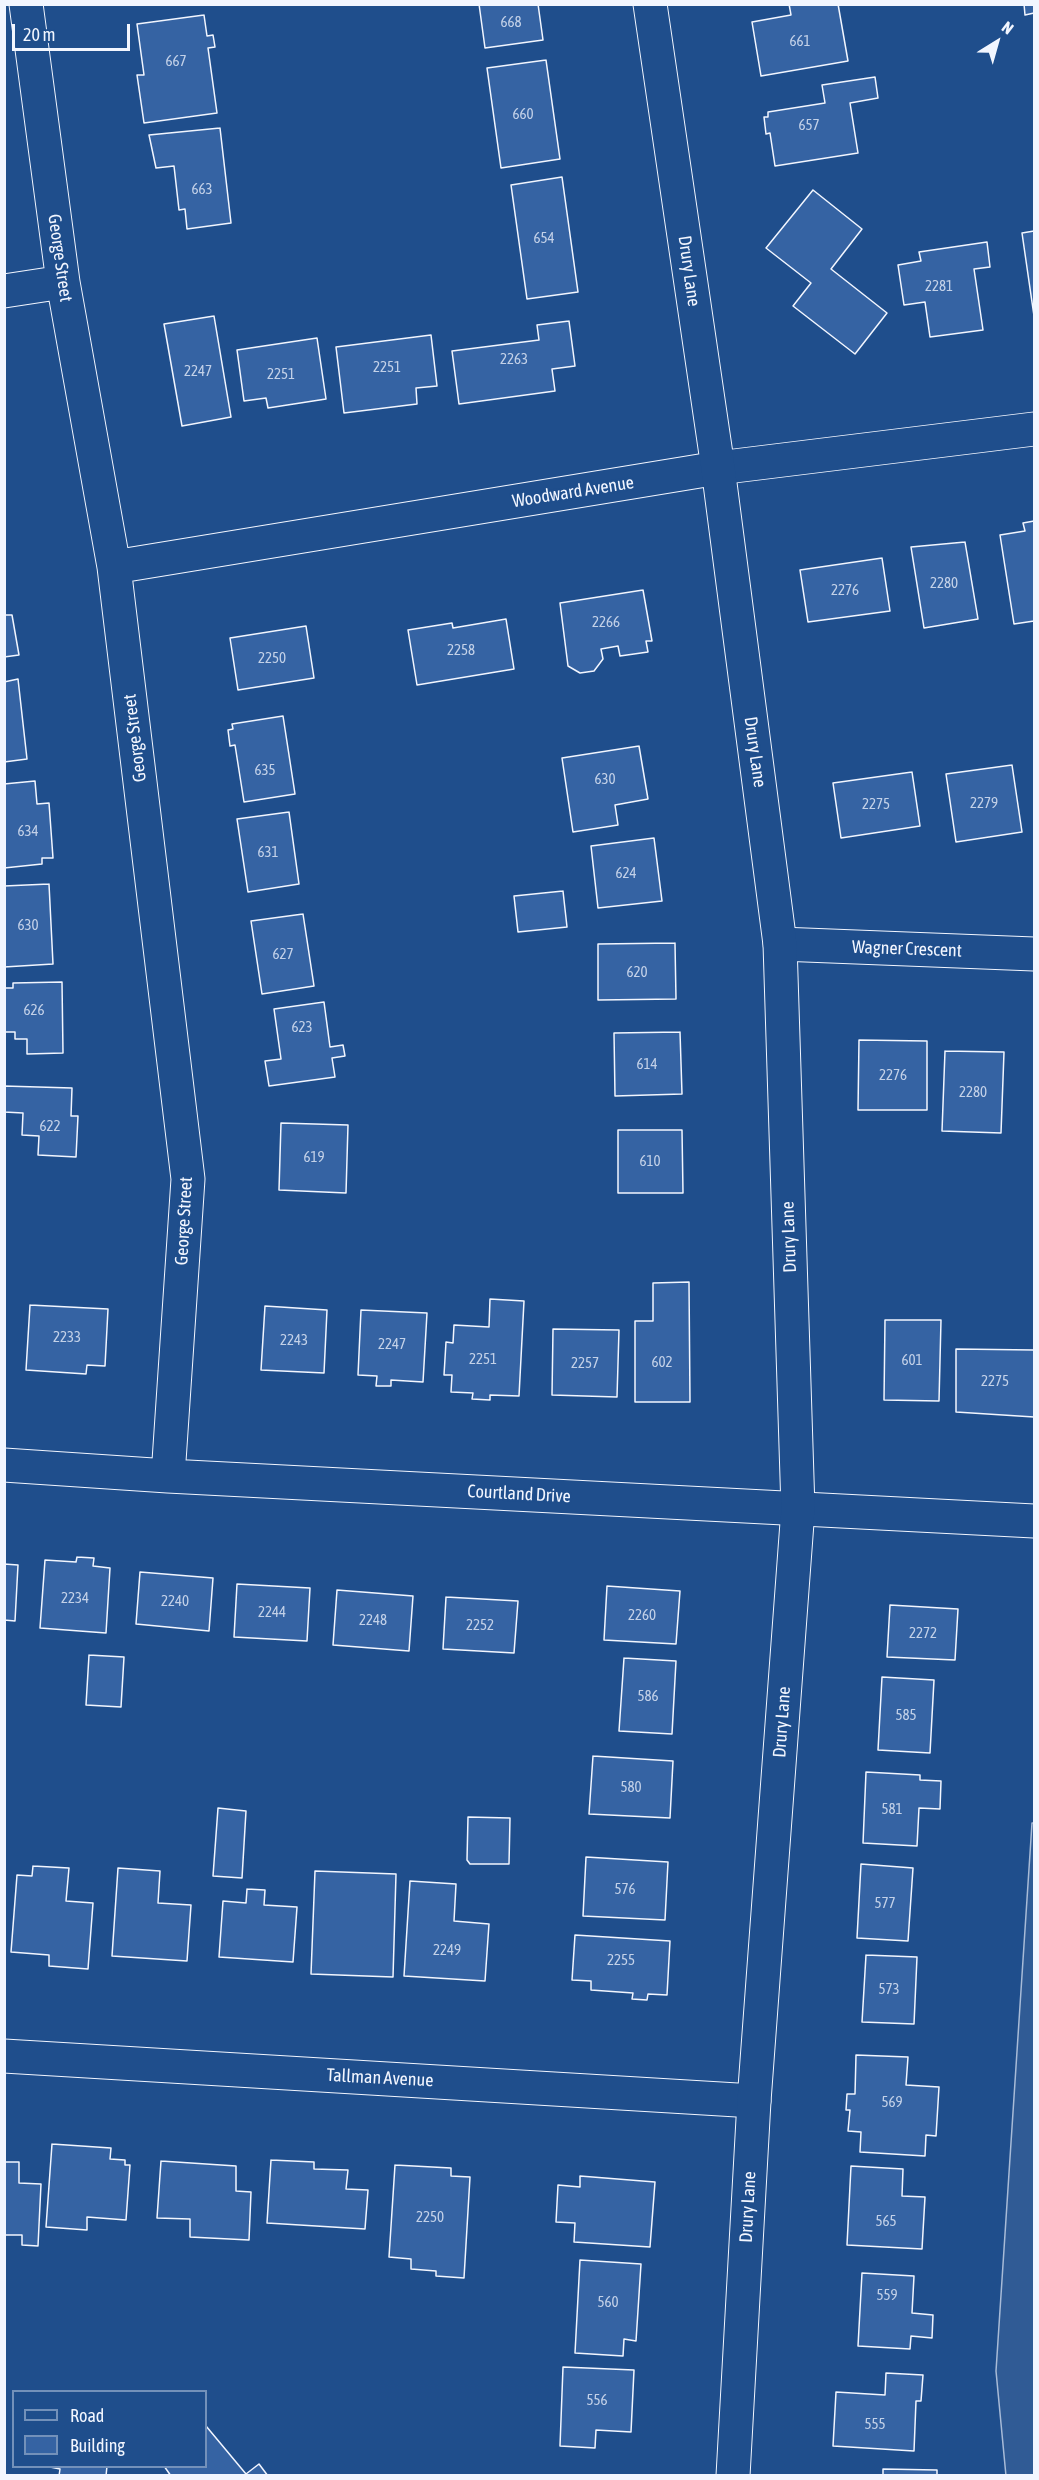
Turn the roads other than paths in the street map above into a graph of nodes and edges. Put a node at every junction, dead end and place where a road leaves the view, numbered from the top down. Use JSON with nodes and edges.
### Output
{"nodes":[{"id":1,"x":26,"y":4,"type":"edge"},
{"id":2,"x":650,"y":4,"type":"edge"},
{"id":3,"x":63,"y":282,"type":"junction"},
{"id":4,"x":4,"y":291,"type":"edge"},
{"id":5,"x":1035,"y":429,"type":"edge"},
{"id":6,"x":718,"y":468,"type":"junction"},
{"id":7,"x":114,"y":567,"type":"junction"},
{"id":8,"x":780,"y":944,"type":"junction"},
{"id":9,"x":1035,"y":954,"type":"edge"},
{"id":10,"x":4,"y":1465,"type":"edge"},
{"id":11,"x":168,"y":1476,"type":"junction"},
{"id":12,"x":798,"y":1509,"type":"junction"},
{"id":13,"x":1035,"y":1521,"type":"edge"},
{"id":14,"x":4,"y":2056,"type":"edge"},
{"id":15,"x":754,"y":2101,"type":"junction"},
{"id":16,"x":733,"y":2475,"type":"edge"}],
"edges":[{"from":1,"to":3,"type":"street","name":"George Street"},
{"from":2,"to":6,"type":"street","name":"Drury Lane"},
{"from":3,"to":4,"type":"street"},
{"from":3,"to":7,"type":"street","name":"George Street"},
{"from":5,"to":6,"type":"street","name":"Woodward Avenue"},
{"from":6,"to":7,"type":"street","name":"Woodward Avenue"},
{"from":6,"to":8,"type":"street","name":"Drury Lane"},
{"from":7,"to":11,"type":"street","name":"George Street"},
{"from":8,"to":9,"type":"street","name":"Wagner Crescent"},
{"from":8,"to":12,"type":"street","name":"Drury Lane"},
{"from":10,"to":11,"type":"street","name":"Courtland Drive"},
{"from":11,"to":12,"type":"street","name":"Courtland Drive"},
{"from":12,"to":13,"type":"street","name":"Courtland Drive"},
{"from":12,"to":15,"type":"street","name":"Drury Lane"},
{"from":14,"to":15,"type":"street","name":"Tallman Avenue"},
{"from":15,"to":16,"type":"street","name":"Drury Lane"}]}
